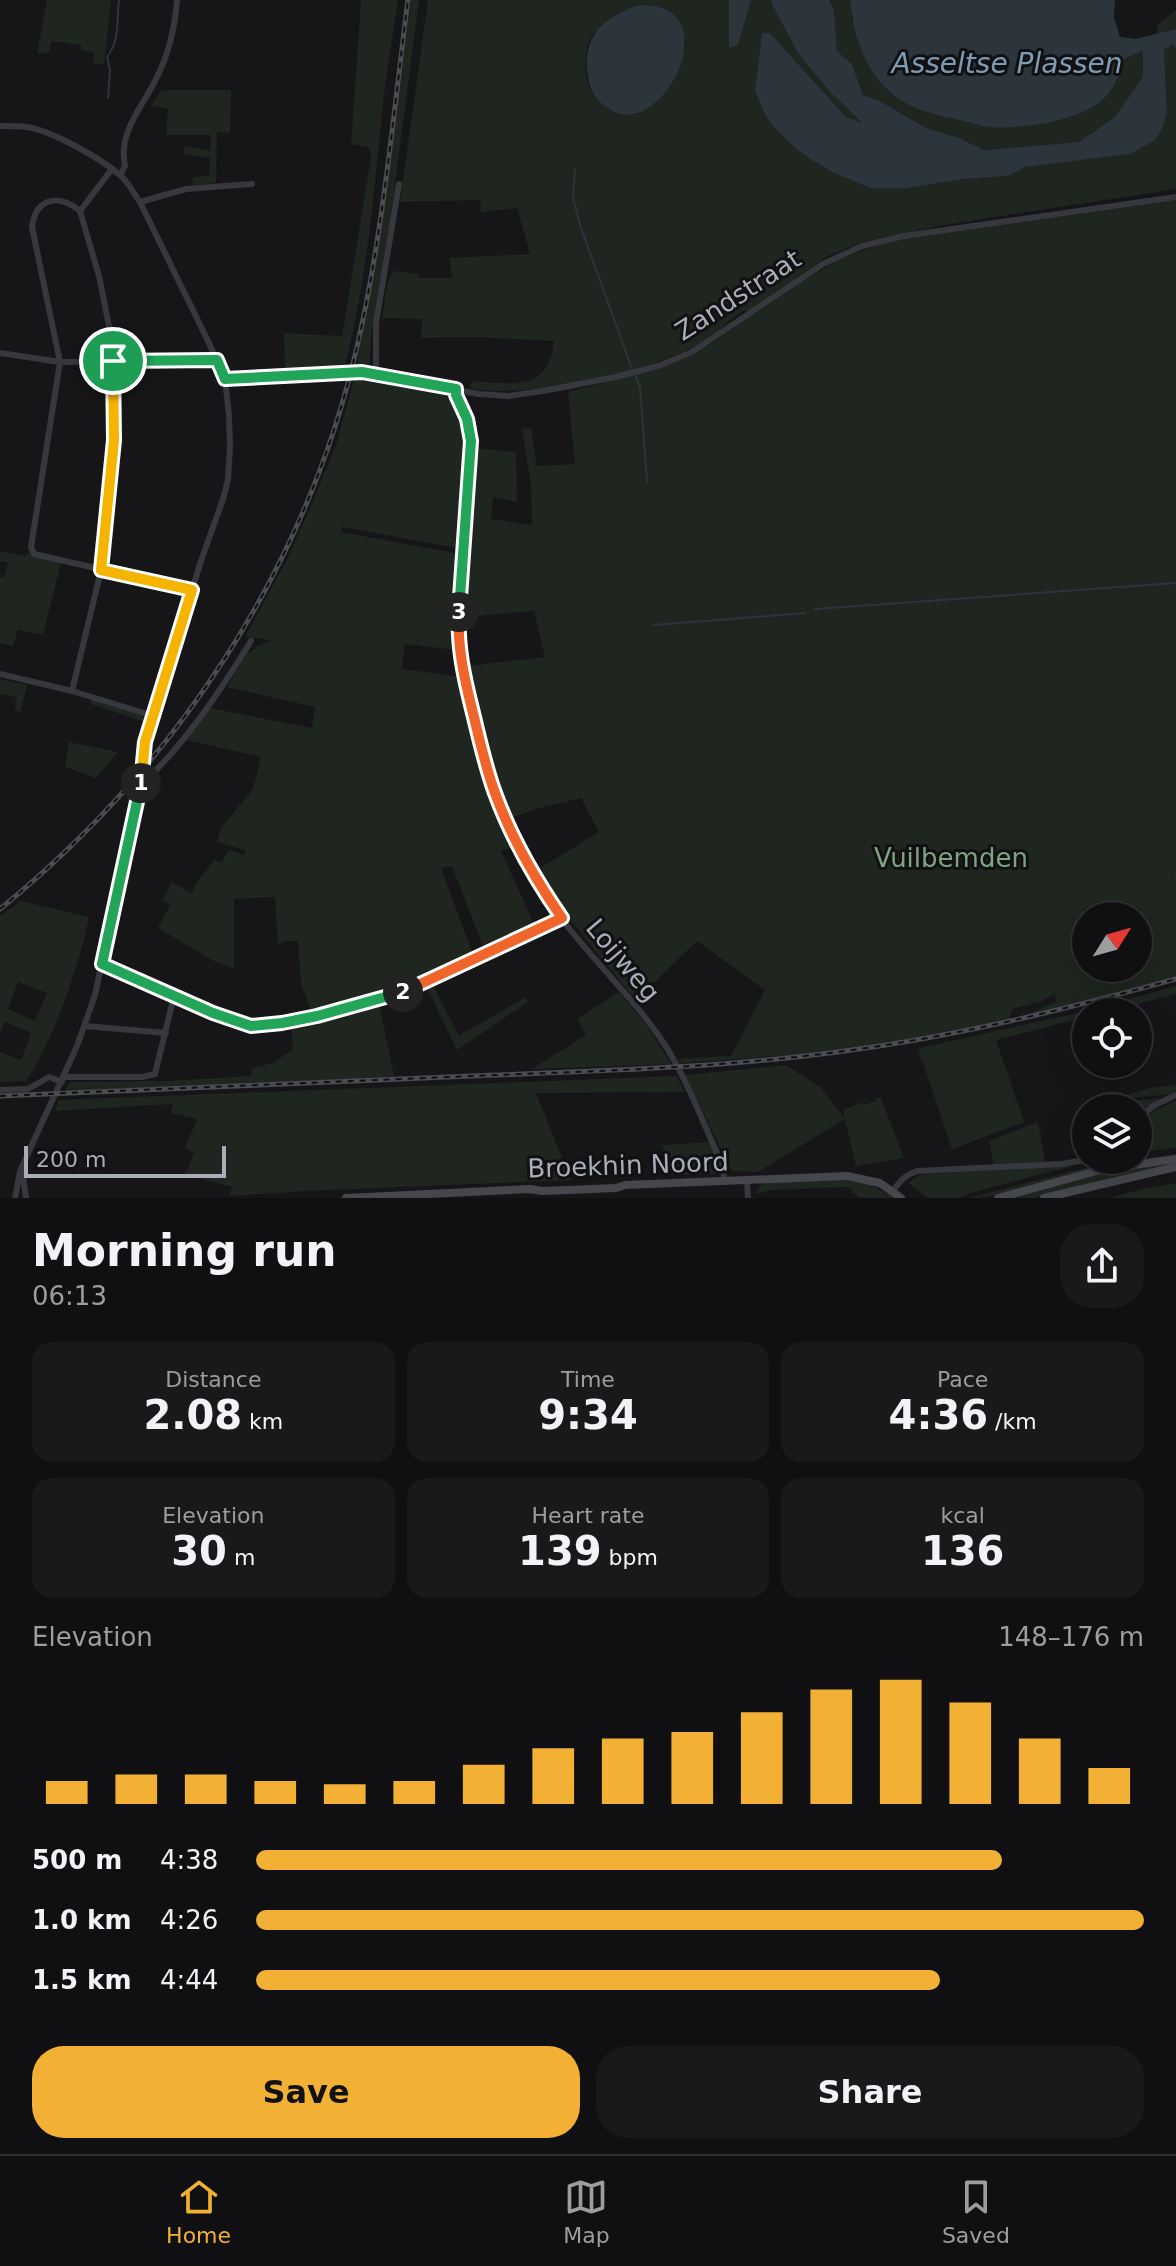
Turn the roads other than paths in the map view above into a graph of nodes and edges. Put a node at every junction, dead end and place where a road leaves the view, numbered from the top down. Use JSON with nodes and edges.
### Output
{"nodes":[{"id":1,"x":177,"y":0,"type":"edge"},
{"id":2,"x":0,"y":126,"type":"edge"},
{"id":3,"x":111,"y":170,"type":"junction"},
{"id":4,"x":120,"y":175,"type":"junction"},
{"id":5,"x":252,"y":184,"type":"dead end"},
{"id":6,"x":399,"y":184,"type":"dead end"},
{"id":7,"x":1176,"y":197,"type":"edge"},
{"id":8,"x":140,"y":202,"type":"junction"},
{"id":9,"x":80,"y":211,"type":"junction"},
{"id":10,"x":0,"y":353,"type":"edge"},
{"id":11,"x":217,"y":360,"type":"junction"},
{"id":12,"x":113,"y":361,"type":"junction"},
{"id":13,"x":60,"y":362,"type":"junction"},
{"id":14,"x":376,"y":374,"type":"junction"},
{"id":15,"x":225,"y":379,"type":"junction"},
{"id":16,"x":456,"y":389,"type":"junction"},
{"id":17,"x":101,"y":570,"type":"junction"},
{"id":18,"x":192,"y":590,"type":"junction"},
{"id":19,"x":251,"y":641,"type":"dead end"},
{"id":20,"x":0,"y":674,"type":"edge"},
{"id":21,"x":72,"y":691,"type":"junction"},
{"id":22,"x":154,"y":716,"type":"junction"},
{"id":23,"x":140,"y":786,"type":"junction"},
{"id":24,"x":562,"y":918,"type":"junction"},
{"id":25,"x":102,"y":964,"type":"junction"},
{"id":26,"x":174,"y":996,"type":"junction"},
{"id":27,"x":85,"y":1026,"type":"junction"},
{"id":28,"x":166,"y":1033,"type":"junction"},
{"id":29,"x":63,"y":1080,"type":"junction"},
{"id":30,"x":0,"y":1090,"type":"edge"},
{"id":31,"x":1176,"y":1095,"type":"edge"},
{"id":32,"x":1152,"y":1107,"type":"edge"},
{"id":33,"x":28,"y":1151,"type":"junction"},
{"id":34,"x":1176,"y":1159,"type":"edge"},
{"id":35,"x":1072,"y":1162,"type":"edge"},
{"id":36,"x":1176,"y":1167,"type":"edge"},
{"id":37,"x":724,"y":1180,"type":"junction"},
{"id":38,"x":747,"y":1180,"type":"junction"},
{"id":39,"x":893,"y":1191,"type":"junction"},
{"id":40,"x":15,"y":1198,"type":"edge"},
{"id":41,"x":26,"y":1198,"type":"edge"},
{"id":42,"x":349,"y":1198,"type":"edge"},
{"id":43,"x":748,"y":1198,"type":"edge"},
{"id":44,"x":901,"y":1198,"type":"edge"},
{"id":45,"x":998,"y":1198,"type":"edge"},
{"id":46,"x":1044,"y":1198,"type":"edge"}],
"edges":[{"from":1,"to":4,"type":"street"},
{"from":2,"to":3,"type":"street"},
{"from":3,"to":4,"type":"street"},
{"from":3,"to":9,"type":"street"},
{"from":4,"to":8,"type":"street"},
{"from":5,"to":8,"type":"street"},
{"from":6,"to":14,"type":"street"},
{"from":7,"to":16,"type":"street","name":"Zandstraat"},
{"from":8,"to":11,"type":"street"},
{"from":9,"to":12,"type":"street"},
{"from":9,"to":13,"type":"street"},
{"from":10,"to":13,"type":"street"},
{"from":11,"to":12,"type":"street"},
{"from":11,"to":15,"type":"street"},
{"from":12,"to":13,"type":"street"},
{"from":12,"to":17,"type":"street"},
{"from":13,"to":17,"type":"street"},
{"from":14,"to":15,"type":"street","name":"Zandstraat"},
{"from":14,"to":16,"type":"street","name":"Zandstraat"},
{"from":15,"to":18,"type":"street"},
{"from":16,"to":24,"type":"street","name":"Loijweg"},
{"from":17,"to":18,"type":"street"},
{"from":17,"to":21,"type":"street"},
{"from":18,"to":22,"type":"street"},
{"from":19,"to":23,"type":"street"},
{"from":20,"to":21,"type":"street"},
{"from":21,"to":22,"type":"street"},
{"from":22,"to":23,"type":"street"},
{"from":23,"to":25,"type":"street"},
{"from":24,"to":26,"type":"street"},
{"from":24,"to":37,"type":"street","name":"Loijweg"},
{"from":25,"to":26,"type":"street"},
{"from":25,"to":27,"type":"street"},
{"from":26,"to":28,"type":"street"},
{"from":27,"to":28,"type":"street"},
{"from":27,"to":29,"type":"street"},
{"from":28,"to":29,"type":"street"},
{"from":29,"to":30,"type":"street"},
{"from":29,"to":33,"type":"street"},
{"from":31,"to":32,"type":"street"},
{"from":33,"to":40,"type":"street"},
{"from":33,"to":41,"type":"street"},
{"from":34,"to":45,"type":"street"},
{"from":35,"to":39,"type":"street"},
{"from":36,"to":46,"type":"street"},
{"from":37,"to":38,"type":"street","name":"Broekhin Noord"},
{"from":37,"to":42,"type":"street","name":"Broekhin Noord"},
{"from":38,"to":39,"type":"street","name":"Broekhin Noord"},
{"from":38,"to":43,"type":"street"},
{"from":39,"to":44,"type":"street","name":"Broekhin Noord"}]}
